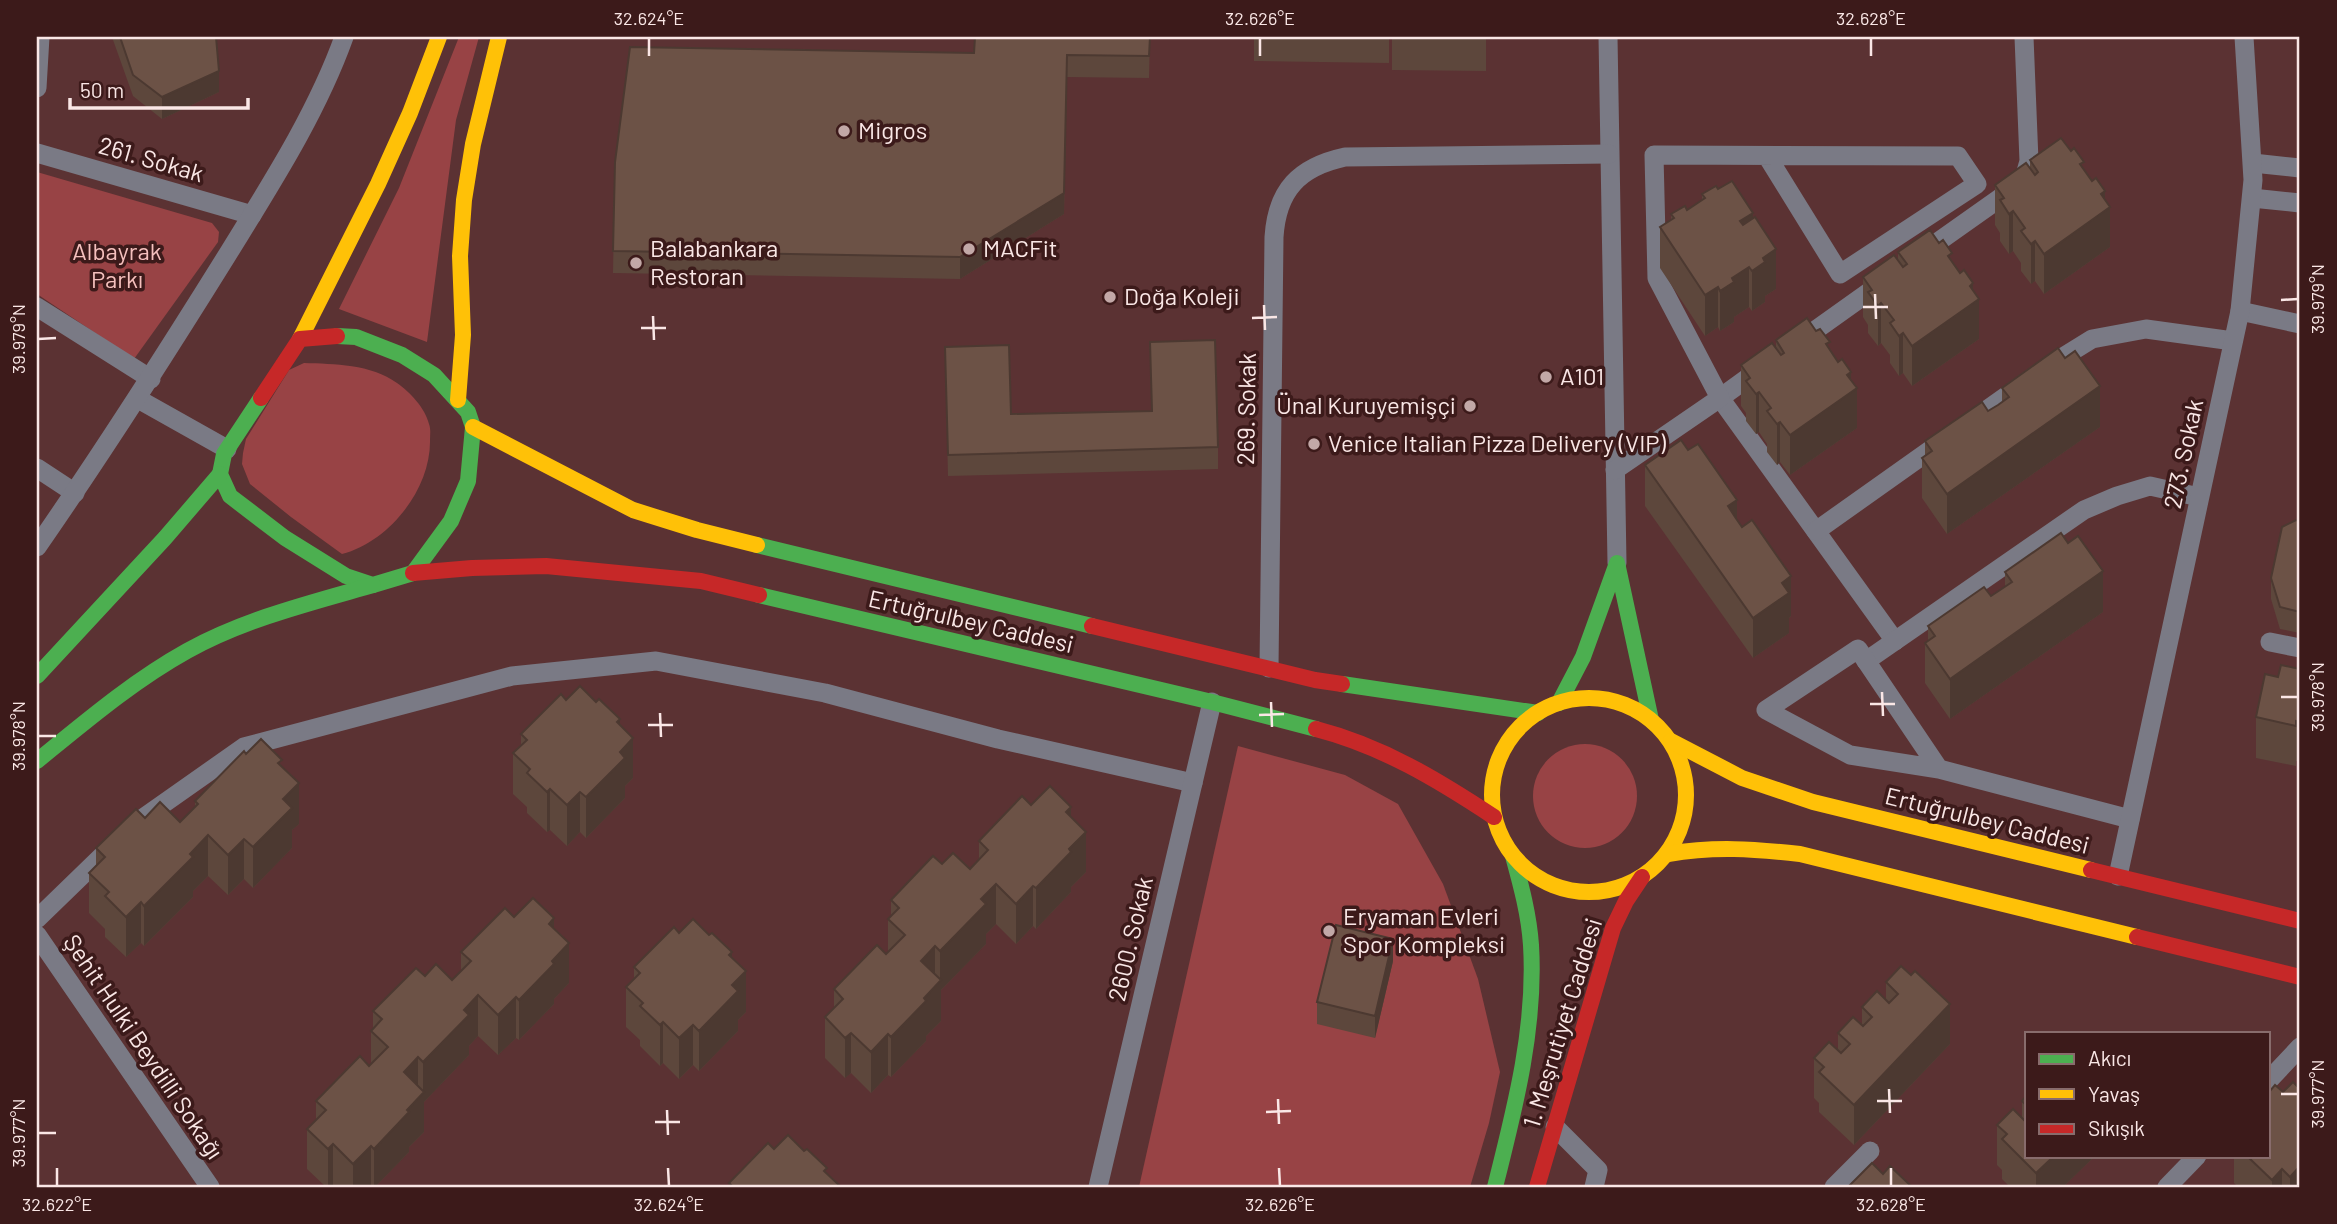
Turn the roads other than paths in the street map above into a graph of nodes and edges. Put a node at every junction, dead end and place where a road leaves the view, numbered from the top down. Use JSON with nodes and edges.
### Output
{"nodes":[{"id":1,"x":344,"y":37,"type":"edge"},
{"id":2,"x":439,"y":37,"type":"edge"},
{"id":3,"x":499,"y":37,"type":"edge"},
{"id":4,"x":1608,"y":37,"type":"edge"},
{"id":5,"x":2024,"y":37,"type":"edge"},
{"id":6,"x":2244,"y":37,"type":"edge"},
{"id":7,"x":42,"y":39,"type":"edge"},
{"id":8,"x":37,"y":88,"type":"edge"},
{"id":9,"x":37,"y":153,"type":"edge"},
{"id":10,"x":1609,"y":154,"type":"junction"},
{"id":11,"x":1767,"y":156,"type":"junction"},
{"id":12,"x":2253,"y":163,"type":"junction"},
{"id":13,"x":2300,"y":168,"type":"edge"},
{"id":14,"x":2252,"y":198,"type":"junction"},
{"id":15,"x":2300,"y":203,"type":"edge"},
{"id":16,"x":252,"y":215,"type":"junction"},
{"id":17,"x":37,"y":307,"type":"edge"},
{"id":18,"x":2240,"y":311,"type":"junction"},
{"id":19,"x":2300,"y":324,"type":"edge"},
{"id":20,"x":300,"y":339,"type":"junction"},
{"id":21,"x":2233,"y":341,"type":"junction"},
{"id":22,"x":150,"y":379,"type":"junction"},
{"id":23,"x":1720,"y":398,"type":"junction"},
{"id":24,"x":138,"y":399,"type":"junction"},
{"id":25,"x":458,"y":400,"type":"junction"},
{"id":26,"x":474,"y":427,"type":"junction"},
{"id":27,"x":227,"y":449,"type":"junction"},
{"id":28,"x":37,"y":468,"type":"edge"},
{"id":29,"x":1615,"y":470,"type":"junction"},
{"id":30,"x":220,"y":474,"type":"junction"},
{"id":31,"x":75,"y":493,"type":"junction"},
{"id":32,"x":2199,"y":497,"type":"junction"},
{"id":33,"x":1816,"y":531,"type":"junction"},
{"id":34,"x":37,"y":547,"type":"edge"},
{"id":35,"x":1617,"y":564,"type":"junction"},
{"id":36,"x":413,"y":573,"type":"junction"},
{"id":37,"x":373,"y":585,"type":"junction"},
{"id":38,"x":1895,"y":641,"type":"junction"},
{"id":39,"x":2270,"y":642,"type":"dead end"},
{"id":40,"x":2300,"y":648,"type":"edge"},
{"id":41,"x":1866,"y":661,"type":"junction"},
{"id":42,"x":1269,"y":668,"type":"junction"},
{"id":43,"x":37,"y":676,"type":"edge"},
{"id":44,"x":1212,"y":702,"type":"junction"},
{"id":45,"x":1559,"y":703,"type":"junction"},
{"id":46,"x":1538,"y":713,"type":"junction"},
{"id":47,"x":1651,"y":720,"type":"junction"},
{"id":48,"x":1671,"y":741,"type":"junction"},
{"id":49,"x":37,"y":761,"type":"edge"},
{"id":50,"x":1939,"y":769,"type":"junction"},
{"id":51,"x":1193,"y":783,"type":"junction"},
{"id":52,"x":1494,"y":817,"type":"junction"},
{"id":53,"x":2130,"y":819,"type":"junction"},
{"id":54,"x":1668,"y":854,"type":"junction"},
{"id":55,"x":1513,"y":856,"type":"junction"},
{"id":56,"x":1642,"y":877,"type":"junction"},
{"id":57,"x":2118,"y":877,"type":"junction"},
{"id":58,"x":37,"y":919,"type":"edge"},
{"id":59,"x":2300,"y":921,"type":"edge"},
{"id":60,"x":37,"y":935,"type":"edge"},
{"id":61,"x":2300,"y":977,"type":"edge"},
{"id":62,"x":2300,"y":1047,"type":"edge"},
{"id":63,"x":2270,"y":1079,"type":"edge"},
{"id":64,"x":1555,"y":1127,"type":"junction"},
{"id":65,"x":1870,"y":1150,"type":"dead end"},
{"id":66,"x":2195,"y":1158,"type":"edge"},
{"id":67,"x":209,"y":1187,"type":"edge"},
{"id":68,"x":1098,"y":1187,"type":"edge"},
{"id":69,"x":1495,"y":1187,"type":"edge"},
{"id":70,"x":1537,"y":1187,"type":"edge"},
{"id":71,"x":1594,"y":1187,"type":"edge"},
{"id":72,"x":1834,"y":1187,"type":"edge"},
{"id":73,"x":2166,"y":1187,"type":"edge"}],
"edges":[{"from":1,"to":16,"type":"street"},
{"from":2,"to":20,"type":"main road"},
{"from":3,"to":25,"type":"main road"},
{"from":4,"to":10,"type":"street"},
{"from":5,"to":23,"type":"street"},
{"from":6,"to":12,"type":"street","name":"273. Sokak"},
{"from":7,"to":8,"type":"street"},
{"from":9,"to":16,"type":"street","name":"261. Sokak"},
{"from":10,"to":29,"type":"street"},
{"from":10,"to":42,"type":"street","name":"269. Sokak"},
{"from":11,"to":11,"type":"street"},
{"from":11,"to":23,"type":"street"},
{"from":12,"to":13,"type":"street"},
{"from":12,"to":14,"type":"street","name":"273. Sokak"},
{"from":14,"to":15,"type":"street"},
{"from":14,"to":18,"type":"street","name":"273. Sokak"},
{"from":16,"to":22,"type":"street"},
{"from":17,"to":22,"type":"street"},
{"from":18,"to":19,"type":"street"},
{"from":18,"to":21,"type":"street","name":"273. Sokak"},
{"from":20,"to":25,"type":"main road"},
{"from":20,"to":27,"type":"main road"},
{"from":21,"to":32,"type":"street","name":"273. Sokak"},
{"from":21,"to":33,"type":"street"},
{"from":22,"to":24,"type":"street"},
{"from":23,"to":29,"type":"street"},
{"from":23,"to":33,"type":"street"},
{"from":24,"to":27,"type":"street"},
{"from":24,"to":31,"type":"street"},
{"from":25,"to":26,"type":"main road"},
{"from":26,"to":36,"type":"main road"},
{"from":26,"to":42,"type":"main road","name":"Ertuğrulbey Caddesi"},
{"from":27,"to":30,"type":"main road"},
{"from":28,"to":31,"type":"street"},
{"from":29,"to":35,"type":"street"},
{"from":30,"to":37,"type":"main road"},
{"from":30,"to":43,"type":"main road"},
{"from":31,"to":34,"type":"street"},
{"from":32,"to":38,"type":"street"},
{"from":32,"to":53,"type":"street","name":"273. Sokak"},
{"from":33,"to":38,"type":"street"},
{"from":35,"to":45,"type":"main road"},
{"from":35,"to":47,"type":"main road"},
{"from":36,"to":37,"type":"main road"},
{"from":36,"to":44,"type":"main road","name":"Ertuğrulbey Caddesi"},
{"from":37,"to":49,"type":"main road"},
{"from":38,"to":41,"type":"street"},
{"from":39,"to":40,"type":"street"},
{"from":41,"to":50,"type":"street"},
{"from":41,"to":50,"type":"street"},
{"from":42,"to":46,"type":"main road","name":"Ertuğrulbey Caddesi"},
{"from":44,"to":51,"type":"street","name":"2600. Sokak"},
{"from":44,"to":52,"type":"main road","name":"Ertuğrulbey Caddesi"},
{"from":45,"to":46,"type":"main road"},
{"from":45,"to":47,"type":"main road"},
{"from":46,"to":52,"type":"main road"},
{"from":47,"to":48,"type":"main road"},
{"from":48,"to":54,"type":"main road"},
{"from":48,"to":57,"type":"main road","name":"Ertuğrulbey Caddesi"},
{"from":50,"to":53,"type":"street"},
{"from":51,"to":58,"type":"street"},
{"from":51,"to":68,"type":"street","name":"2600. Sokak"},
{"from":52,"to":55,"type":"main road"},
{"from":53,"to":57,"type":"street","name":"273. Sokak"},
{"from":54,"to":56,"type":"main road"},
{"from":54,"to":61,"type":"main road"},
{"from":55,"to":56,"type":"main road"},
{"from":55,"to":69,"type":"main road","name":"1. Meşrutiyet Caddesi"},
{"from":56,"to":64,"type":"main road","name":"1. Meşrutiyet Caddesi"},
{"from":57,"to":59,"type":"main road","name":"Ertuğrulbey Caddesi"},
{"from":60,"to":67,"type":"street","name":"Şehit Hulki Beydilli Sokağı"},
{"from":62,"to":63,"type":"street"},
{"from":64,"to":70,"type":"main road","name":"1. Meşrutiyet Caddesi"},
{"from":64,"to":71,"type":"street"},
{"from":65,"to":72,"type":"street"},
{"from":66,"to":73,"type":"street"}]}
